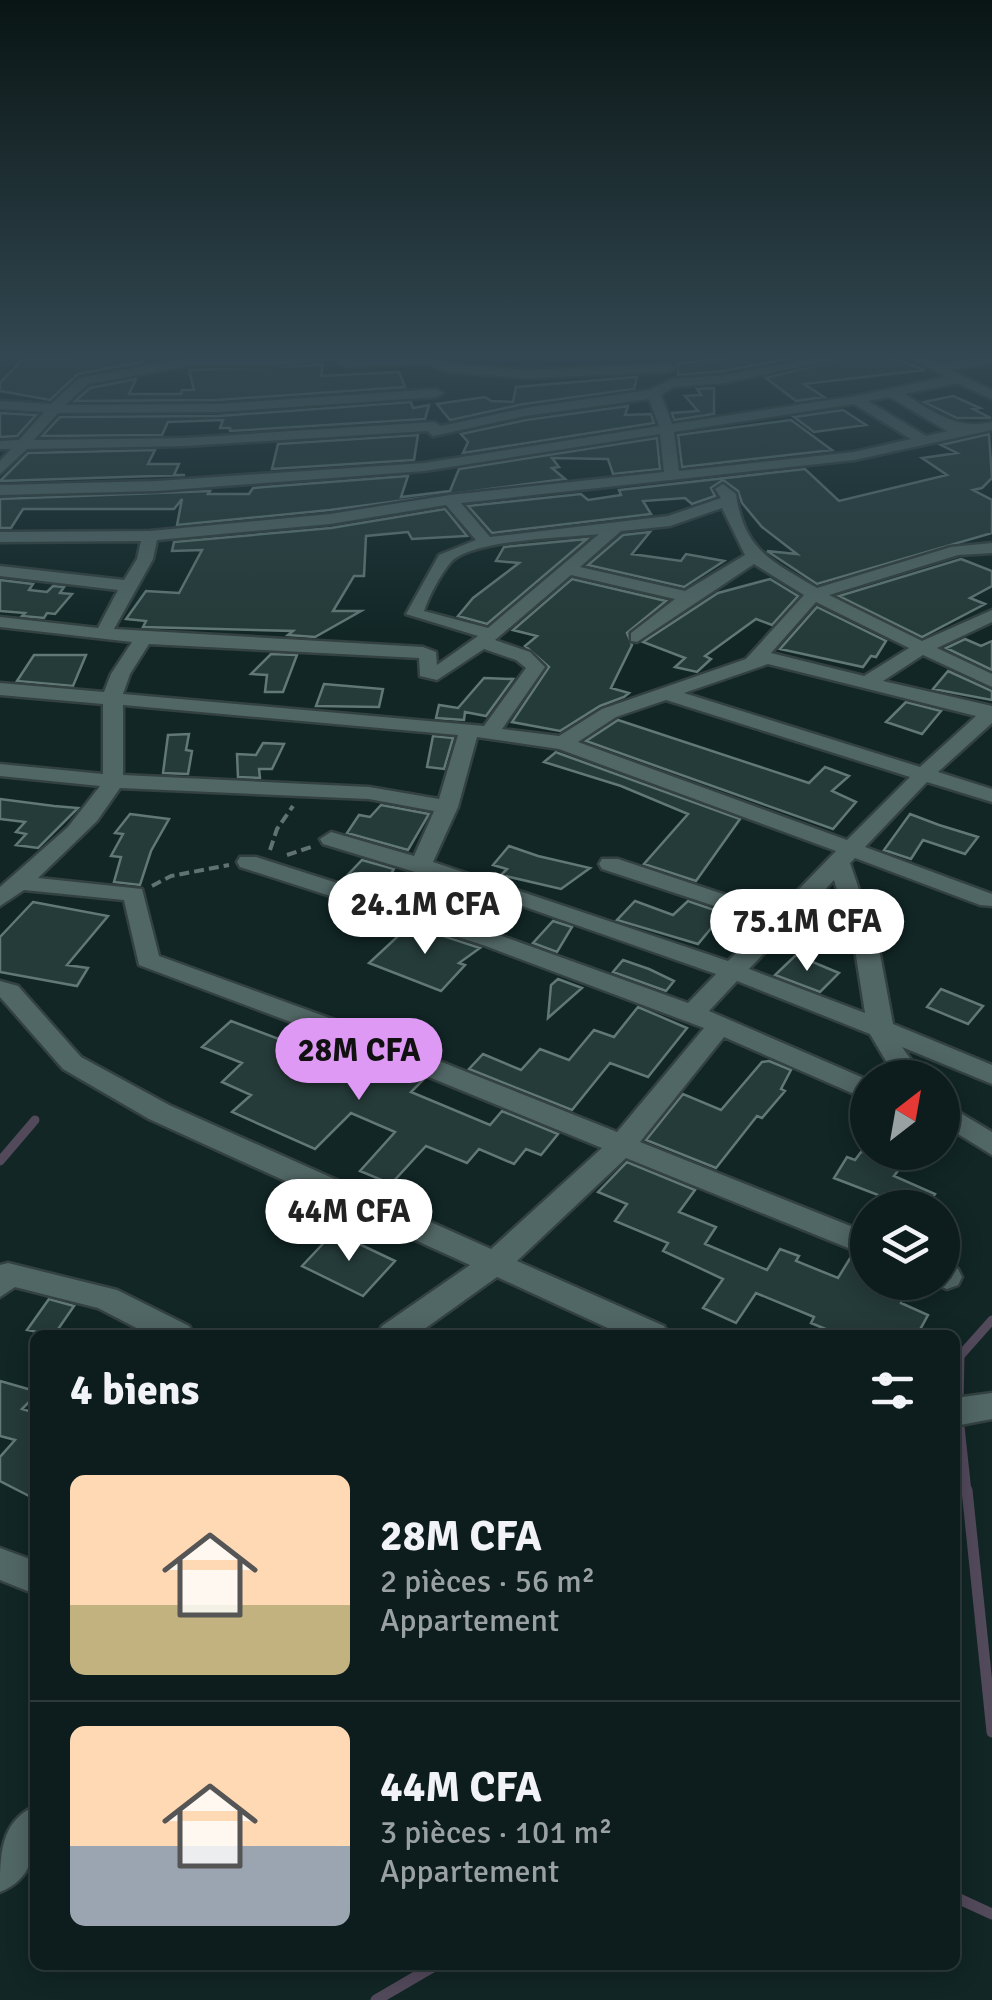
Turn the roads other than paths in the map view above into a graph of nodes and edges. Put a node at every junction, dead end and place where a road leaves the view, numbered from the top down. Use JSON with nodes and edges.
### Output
{"nodes":[{"id":1,"x":20,"y":447,"type":"edge"},
{"id":2,"x":429,"y":447,"type":"edge"},
{"id":3,"x":621,"y":447,"type":"edge"},
{"id":4,"x":669,"y":447,"type":"edge"},
{"id":5,"x":891,"y":447,"type":"edge"},
{"id":6,"x":577,"y":465,"type":"junction"},
{"id":7,"x":424,"y":467,"type":"junction"},
{"id":8,"x":0,"y":470,"type":"edge"},
{"id":9,"x":704,"y":473,"type":"junction"},
{"id":10,"x":672,"y":476,"type":"junction"},
{"id":11,"x":0,"y":490,"type":"edge"},
{"id":12,"x":450,"y":500,"type":"junction"},
{"id":13,"x":728,"y":501,"type":"junction"},
{"id":14,"x":414,"y":505,"type":"junction"},
{"id":15,"x":670,"y":521,"type":"junction"},
{"id":16,"x":618,"y":526,"type":"junction"},
{"id":17,"x":739,"y":530,"type":"junction"},
{"id":18,"x":150,"y":536,"type":"junction"},
{"id":19,"x":0,"y":537,"type":"edge"},
{"id":20,"x":486,"y":542,"type":"junction"},
{"id":21,"x":992,"y":548,"type":"edge"},
{"id":22,"x":754,"y":557,"type":"junction"},
{"id":23,"x":568,"y":569,"type":"junction"},
{"id":24,"x":0,"y":571,"type":"edge"},
{"id":25,"x":129,"y":586,"type":"junction"},
{"id":26,"x":814,"y":594,"type":"junction"},
{"id":27,"x":688,"y":597,"type":"junction"},
{"id":28,"x":992,"y":615,"type":"edge"},
{"id":29,"x":0,"y":622,"type":"edge"},
{"id":30,"x":103,"y":634,"type":"junction"},
{"id":31,"x":636,"y":637,"type":"dead end"},
{"id":32,"x":143,"y":638,"type":"junction"},
{"id":33,"x":487,"y":638,"type":"junction"},
{"id":34,"x":923,"y":648,"type":"junction"},
{"id":35,"x":755,"y":660,"type":"junction"},
{"id":36,"x":992,"y":681,"type":"edge"},
{"id":37,"x":868,"y":682,"type":"junction"},
{"id":38,"x":0,"y":690,"type":"edge"},
{"id":39,"x":667,"y":694,"type":"junction"},
{"id":40,"x":112,"y":700,"type":"junction"},
{"id":41,"x":991,"y":712,"type":"edge"},
{"id":42,"x":479,"y":731,"type":"junction"},
{"id":43,"x":563,"y":743,"type":"junction"},
{"id":44,"x":0,"y":770,"type":"edge"},
{"id":45,"x":924,"y":775,"type":"junction"},
{"id":46,"x":111,"y":781,"type":"junction"},
{"id":47,"x":992,"y":796,"type":"edge"},
{"id":48,"x":446,"y":806,"type":"junction"},
{"id":49,"x":332,"y":840,"type":"road end"},
{"id":50,"x":845,"y":856,"type":"junction"},
{"id":51,"x":248,"y":862,"type":"dead end"},
{"id":52,"x":610,"y":864,"type":"dead end"},
{"id":53,"x":421,"y":865,"type":"junction"},
{"id":54,"x":13,"y":881,"type":"edge"},
{"id":55,"x":988,"y":900,"type":"dead end"},
{"id":56,"x":782,"y":920,"type":"junction"},
{"id":57,"x":733,"y":971,"type":"junction"},
{"id":58,"x":0,"y":989,"type":"edge"},
{"id":59,"x":692,"y":1013,"type":"junction"},
{"id":60,"x":719,"y":1026,"type":"junction"},
{"id":61,"x":880,"y":1027,"type":"junction"},
{"id":62,"x":897,"y":1060,"type":"edge"},
{"id":63,"x":992,"y":1074,"type":"edge"},
{"id":64,"x":850,"y":1082,"type":"edge"},
{"id":65,"x":960,"y":1123,"type":"edge"},
{"id":66,"x":960,"y":1131,"type":"edge"},
{"id":67,"x":620,"y":1146,"type":"junction"},
{"id":68,"x":850,"y":1239,"type":"edge"},
{"id":69,"x":496,"y":1263,"type":"junction"},
{"id":70,"x":0,"y":1285,"type":"edge"},
{"id":71,"x":168,"y":1330,"type":"edge"},
{"id":72,"x":400,"y":1330,"type":"edge"},
{"id":73,"x":642,"y":1330,"type":"edge"},
{"id":74,"x":992,"y":1406,"type":"edge"},
{"id":75,"x":960,"y":1411,"type":"edge"},
{"id":76,"x":0,"y":1564,"type":"edge"},
{"id":77,"x":30,"y":1576,"type":"edge"},
{"id":78,"x":30,"y":1833,"type":"edge"},
{"id":79,"x":0,"y":1872,"type":"edge"}],
"edges":[{"from":1,"to":8,"type":"street"},
{"from":2,"to":7,"type":"street"},
{"from":3,"to":6,"type":"street"},
{"from":4,"to":10,"type":"street"},
{"from":5,"to":9,"type":"street"},
{"from":6,"to":7,"type":"street"},
{"from":6,"to":10,"type":"street"},
{"from":6,"to":12,"type":"street"},
{"from":7,"to":11,"type":"street"},
{"from":7,"to":14,"type":"street"},
{"from":9,"to":10,"type":"street"},
{"from":9,"to":13,"type":"street"},
{"from":12,"to":14,"type":"street"},
{"from":12,"to":20,"type":"street"},
{"from":13,"to":15,"type":"street"},
{"from":13,"to":17,"type":"street"},
{"from":14,"to":18,"type":"street"},
{"from":15,"to":16,"type":"street"},
{"from":15,"to":17,"type":"street"},
{"from":16,"to":20,"type":"street"},
{"from":16,"to":23,"type":"street"},
{"from":17,"to":22,"type":"street"},
{"from":18,"to":19,"type":"street"},
{"from":18,"to":25,"type":"street"},
{"from":20,"to":33,"type":"street"},
{"from":21,"to":26,"type":"street"},
{"from":22,"to":26,"type":"street"},
{"from":22,"to":27,"type":"street"},
{"from":23,"to":27,"type":"street"},
{"from":23,"to":33,"type":"street"},
{"from":24,"to":25,"type":"street"},
{"from":25,"to":30,"type":"street"},
{"from":26,"to":34,"type":"street"},
{"from":26,"to":35,"type":"street"},
{"from":27,"to":31,"type":"street"},
{"from":28,"to":34,"type":"street"},
{"from":29,"to":30,"type":"street"},
{"from":30,"to":32,"type":"street"},
{"from":32,"to":33,"type":"street"},
{"from":32,"to":40,"type":"street"},
{"from":33,"to":42,"type":"street"},
{"from":34,"to":36,"type":"street"},
{"from":34,"to":37,"type":"street"},
{"from":35,"to":37,"type":"street"},
{"from":35,"to":39,"type":"street"},
{"from":37,"to":41,"type":"street"},
{"from":38,"to":40,"type":"street"},
{"from":39,"to":43,"type":"street"},
{"from":39,"to":45,"type":"street"},
{"from":40,"to":42,"type":"street"},
{"from":40,"to":46,"type":"street"},
{"from":41,"to":45,"type":"street"},
{"from":42,"to":43,"type":"street"},
{"from":42,"to":48,"type":"street"},
{"from":43,"to":50,"type":"street"},
{"from":44,"to":46,"type":"street"},
{"from":45,"to":47,"type":"street"},
{"from":45,"to":50,"type":"street"},
{"from":46,"to":48,"type":"street"},
{"from":46,"to":54,"type":"street"},
{"from":48,"to":53,"type":"street"},
{"from":49,"to":53,"type":"street"},
{"from":50,"to":55,"type":"street"},
{"from":50,"to":56,"type":"street"},
{"from":50,"to":61,"type":"street"},
{"from":51,"to":59,"type":"street"},
{"from":52,"to":56,"type":"street"},
{"from":53,"to":57,"type":"street"},
{"from":54,"to":67,"type":"street"},
{"from":56,"to":57,"type":"street"},
{"from":57,"to":59,"type":"street"},
{"from":57,"to":61,"type":"street"},
{"from":58,"to":69,"type":"street"},
{"from":59,"to":60,"type":"street"},
{"from":60,"to":64,"type":"street"},
{"from":60,"to":67,"type":"street"},
{"from":61,"to":62,"type":"street"},
{"from":61,"to":63,"type":"street"},
{"from":65,"to":66,"type":"street"},
{"from":67,"to":68,"type":"street"},
{"from":67,"to":69,"type":"street"},
{"from":69,"to":72,"type":"street"},
{"from":69,"to":73,"type":"street"},
{"from":70,"to":71,"type":"street"},
{"from":74,"to":75,"type":"street"},
{"from":76,"to":77,"type":"street"},
{"from":78,"to":79,"type":"street"}]}
